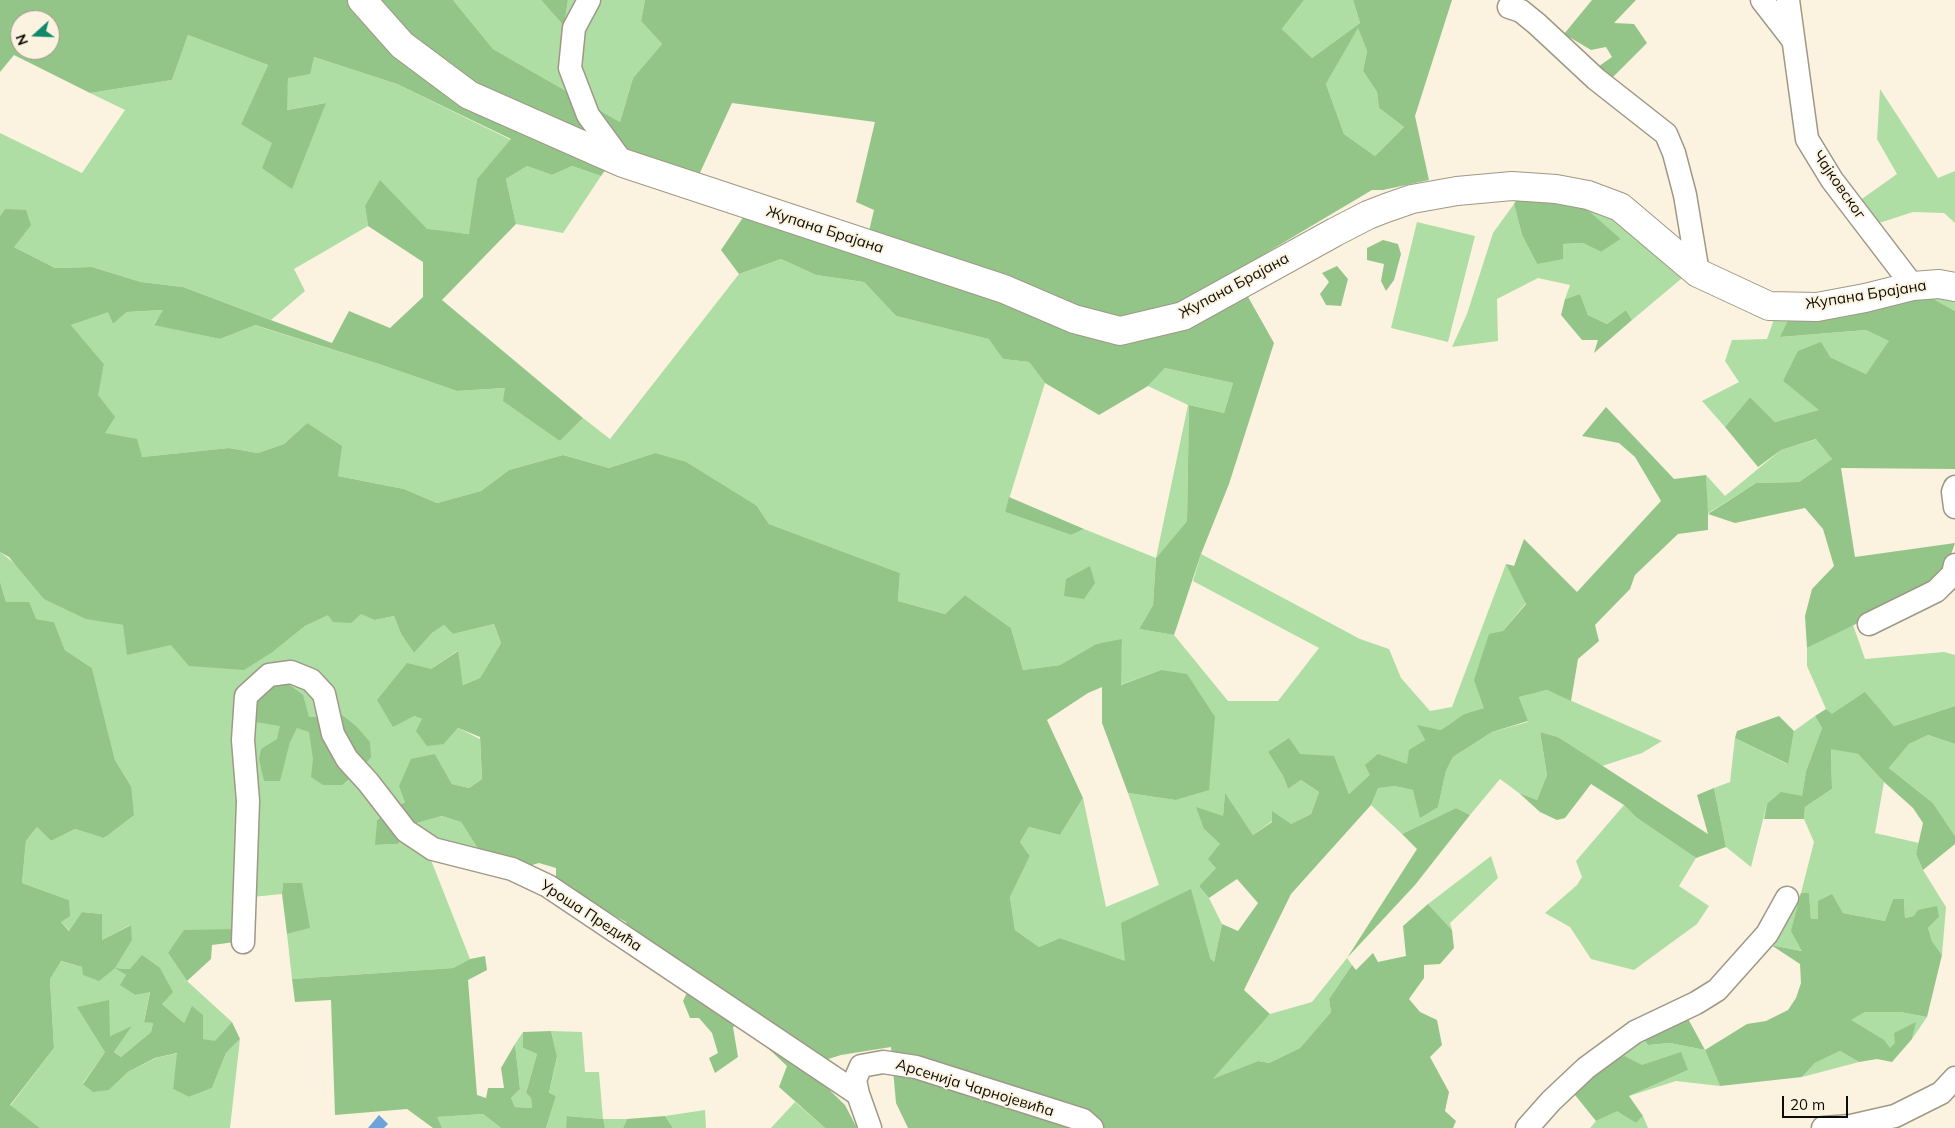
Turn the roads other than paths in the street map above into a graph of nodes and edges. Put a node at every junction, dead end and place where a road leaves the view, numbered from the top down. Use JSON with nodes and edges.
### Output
{"nodes":[{"id":1,"x":362,"y":0,"type":"edge"},
{"id":2,"x":589,"y":0,"type":"edge"},
{"id":3,"x":1762,"y":0,"type":"edge"},
{"id":4,"x":1788,"y":0,"type":"edge"},
{"id":5,"x":1509,"y":7,"type":"dead end"},
{"id":6,"x":1794,"y":40,"type":"junction"},
{"id":7,"x":623,"y":163,"type":"junction"},
{"id":8,"x":1698,"y":273,"type":"junction"},
{"id":9,"x":1913,"y":286,"type":"junction"},
{"id":10,"x":1955,"y":287,"type":"edge"},
{"id":11,"x":1955,"y":487,"type":"edge"},
{"id":12,"x":1955,"y":507,"type":"edge"},
{"id":13,"x":1955,"y":565,"type":"edge"},
{"id":14,"x":1869,"y":624,"type":"dead end"},
{"id":15,"x":1787,"y":898,"type":"dead end"},
{"id":16,"x":243,"y":942,"type":"dead end"},
{"id":17,"x":1955,"y":1078,"type":"edge"},
{"id":18,"x":858,"y":1094,"type":"junction"},
{"id":19,"x":870,"y":1128,"type":"edge"},
{"id":20,"x":1092,"y":1128,"type":"edge"},
{"id":21,"x":1527,"y":1128,"type":"edge"},
{"id":22,"x":1824,"y":1128,"type":"edge"}],
"edges":[{"from":1,"to":7,"type":"street","name":"Жупана Брајана"},
{"from":2,"to":7,"type":"street"},
{"from":3,"to":6,"type":"street"},
{"from":4,"to":6,"type":"street","name":"Чајковског"},
{"from":5,"to":8,"type":"street"},
{"from":6,"to":9,"type":"street","name":"Чајковског"},
{"from":7,"to":8,"type":"street","name":"Жупана Брајана"},
{"from":8,"to":9,"type":"street","name":"Жупана Брајана"},
{"from":9,"to":10,"type":"street","name":"Жупана Брајана"},
{"from":11,"to":12,"type":"street"},
{"from":13,"to":14,"type":"street"},
{"from":15,"to":21,"type":"street"},
{"from":16,"to":18,"type":"street","name":"Уроша Предића"},
{"from":17,"to":22,"type":"street"},
{"from":18,"to":19,"type":"street","name":"Арсенија Чарнојевића"},
{"from":18,"to":20,"type":"street","name":"Арсенија Чарнојевића"}]}
